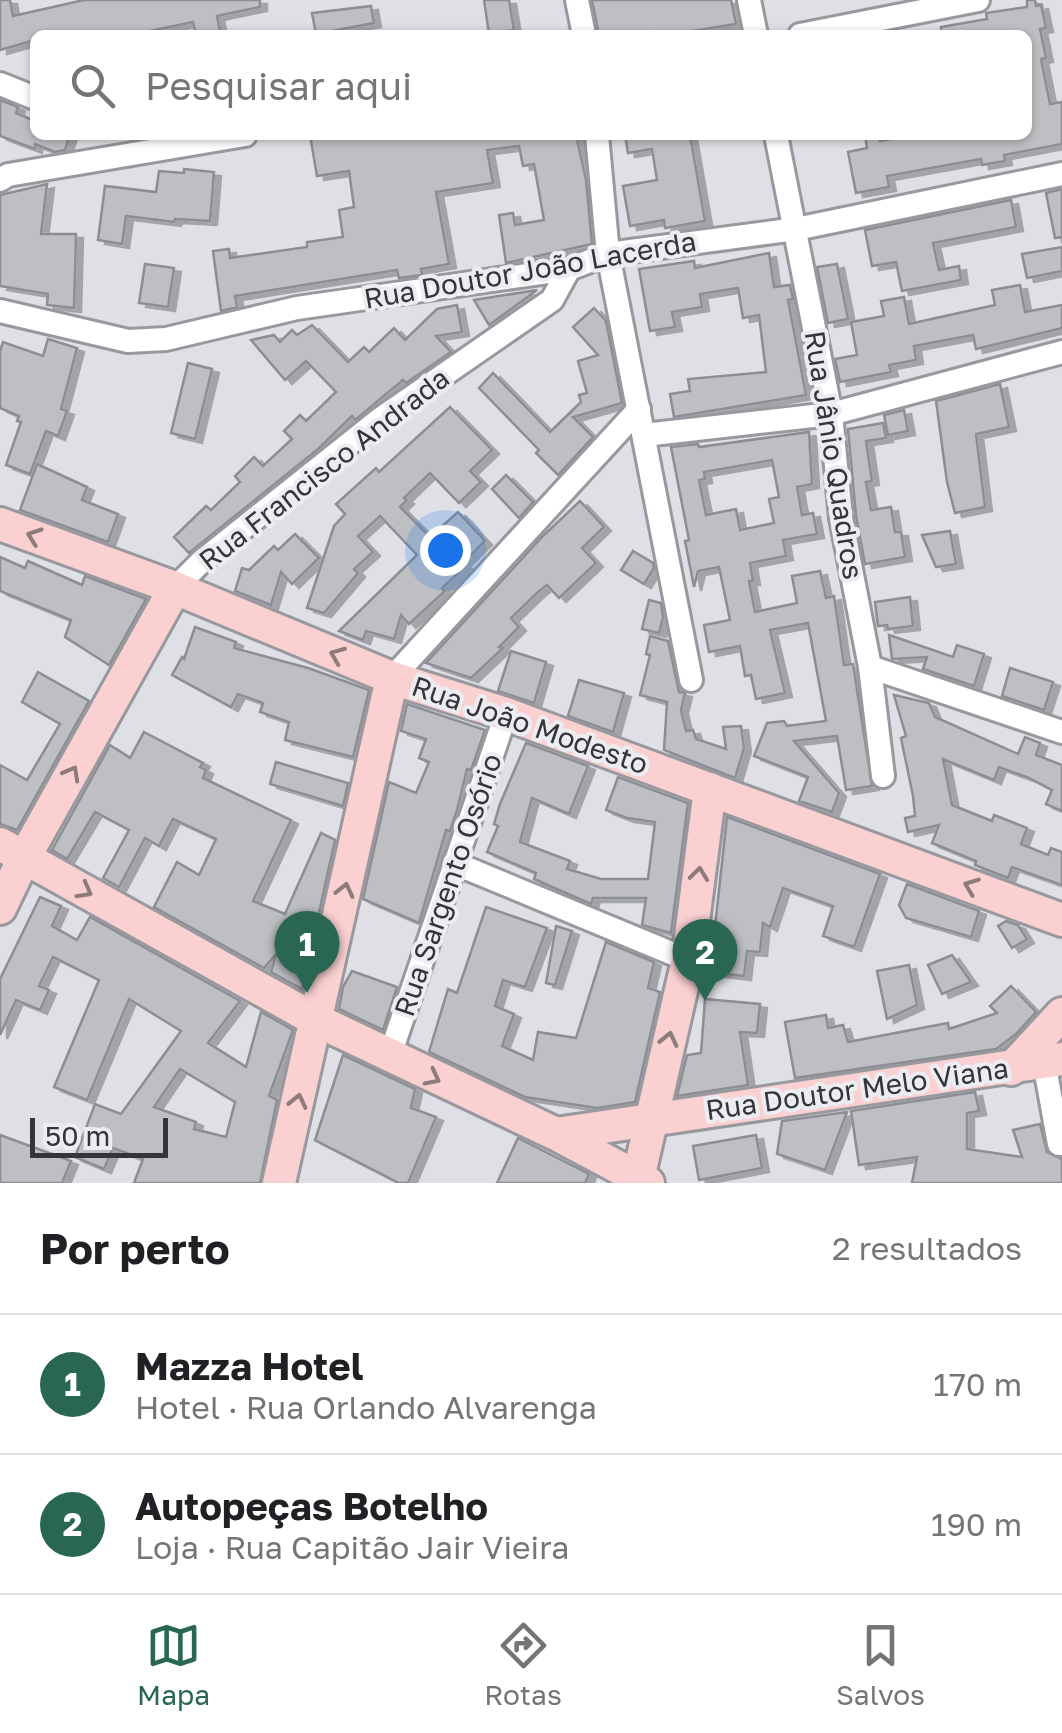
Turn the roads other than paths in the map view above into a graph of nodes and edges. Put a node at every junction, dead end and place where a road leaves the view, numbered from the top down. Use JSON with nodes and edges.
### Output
{"nodes":[{"id":1,"x":577,"y":0,"type":"edge"},
{"id":2,"x":749,"y":0,"type":"edge"},
{"id":3,"x":978,"y":0,"type":"edge"},
{"id":4,"x":583,"y":30,"type":"edge"},
{"id":5,"x":755,"y":30,"type":"edge"},
{"id":6,"x":825,"y":30,"type":"edge"},
{"id":7,"x":0,"y":84,"type":"edge"},
{"id":8,"x":30,"y":96,"type":"edge"},
{"id":9,"x":136,"y":140,"type":"edge"},
{"id":10,"x":214,"y":140,"type":"edge"},
{"id":11,"x":598,"y":140,"type":"edge"},
{"id":12,"x":777,"y":140,"type":"edge"},
{"id":13,"x":145,"y":151,"type":"junction"},
{"id":14,"x":1062,"y":174,"type":"edge"},
{"id":15,"x":0,"y":180,"type":"edge"},
{"id":16,"x":796,"y":229,"type":"junction"},
{"id":17,"x":608,"y":254,"type":"junction"},
{"id":18,"x":568,"y":269,"type":"junction"},
{"id":19,"x":0,"y":311,"type":"edge"},
{"id":20,"x":1062,"y":352,"type":"edge"},
{"id":21,"x":638,"y":409,"type":"junction"},
{"id":22,"x":831,"y":414,"type":"junction"},
{"id":23,"x":644,"y":434,"type":"junction"},
{"id":24,"x":0,"y":524,"type":"edge"},
{"id":25,"x":175,"y":588,"type":"junction"},
{"id":26,"x":870,"y":667,"type":"junction"},
{"id":27,"x":392,"y":678,"type":"junction"},
{"id":28,"x":691,"y":680,"type":"dead end"},
{"id":29,"x":506,"y":714,"type":"junction"},
{"id":30,"x":1062,"y":732,"type":"edge"},
{"id":31,"x":883,"y":776,"type":"dead end"},
{"id":32,"x":710,"y":789,"type":"junction"},
{"id":33,"x":12,"y":851,"type":"edge"},
{"id":34,"x":454,"y":863,"type":"junction"},
{"id":35,"x":0,"y":908,"type":"edge"},
{"id":36,"x":1062,"y":920,"type":"edge"},
{"id":37,"x":688,"y":960,"type":"junction"},
{"id":38,"x":316,"y":1020,"type":"junction"},
{"id":39,"x":1054,"y":1042,"type":"edge"},
{"id":40,"x":390,"y":1056,"type":"junction"},
{"id":41,"x":652,"y":1118,"type":"junction"},
{"id":42,"x":556,"y":1134,"type":"junction"},
{"id":43,"x":1062,"y":1144,"type":"edge"},
{"id":44,"x":641,"y":1182,"type":"edge"},
{"id":45,"x":279,"y":1183,"type":"edge"}],
"edges":[{"from":1,"to":4,"type":"street"},
{"from":2,"to":5,"type":"street"},
{"from":3,"to":6,"type":"street"},
{"from":7,"to":8,"type":"street"},
{"from":9,"to":13,"type":"street"},
{"from":10,"to":13,"type":"street"},
{"from":11,"to":17,"type":"street"},
{"from":12,"to":16,"type":"street","name":"Rua Jânio Quadros"},
{"from":13,"to":15,"type":"street"},
{"from":14,"to":16,"type":"street","name":"Rua Doutor João Lacerda"},
{"from":16,"to":17,"type":"street","name":"Rua Doutor João Lacerda"},
{"from":16,"to":22,"type":"street","name":"Rua Jânio Quadros"},
{"from":17,"to":18,"type":"street","name":"Rua Doutor João Lacerda"},
{"from":17,"to":21,"type":"street"},
{"from":18,"to":19,"type":"street","name":"Rua Doutor João Lacerda"},
{"from":18,"to":25,"type":"street","name":"Rua Francisco Andrada"},
{"from":20,"to":22,"type":"street"},
{"from":21,"to":23,"type":"street"},
{"from":21,"to":27,"type":"street"},
{"from":22,"to":23,"type":"street"},
{"from":22,"to":26,"type":"street","name":"Rua Jânio Quadros"},
{"from":23,"to":28,"type":"street"},
{"from":25,"to":24,"type":"main road","name":"Rua João Modesto","one_way":true},
{"from":27,"to":25,"type":"main road","name":"Rua João Modesto","one_way":true},
{"from":33,"to":25,"type":"main road","name":"Rua Francisco Andrada","one_way":true},
{"from":26,"to":30,"type":"street"},
{"from":26,"to":31,"type":"street","name":"Rua Jânio Quadros"},
{"from":27,"to":29,"type":"main road","name":"Rua João Modesto"},
{"from":38,"to":27,"type":"main road","one_way":true},
{"from":29,"to":32,"type":"main road","name":"Rua João Modesto"},
{"from":29,"to":34,"type":"street","name":"Rua Sargento Osório"},
{"from":36,"to":32,"type":"main road","name":"Rua João Modesto","one_way":true},
{"from":37,"to":32,"type":"main road","one_way":true},
{"from":33,"to":35,"type":"main road","name":"Rua Francisco Andrada"},
{"from":33,"to":38,"type":"main road","one_way":true},
{"from":34,"to":37,"type":"street"},
{"from":34,"to":40,"type":"street","name":"Rua Sargento Osório"},
{"from":41,"to":37,"type":"main road","one_way":true},
{"from":38,"to":40,"type":"main road"},
{"from":45,"to":38,"type":"main road","one_way":true},
{"from":39,"to":41,"type":"main road","name":"Rua Doutor Melo Viana"},
{"from":39,"to":43,"type":"street"},
{"from":40,"to":42,"type":"main road","one_way":true},
{"from":41,"to":42,"type":"main road","name":"Rua Doutor Melo Viana"},
{"from":41,"to":44,"type":"main road"},
{"from":42,"to":44,"type":"main road"}]}
